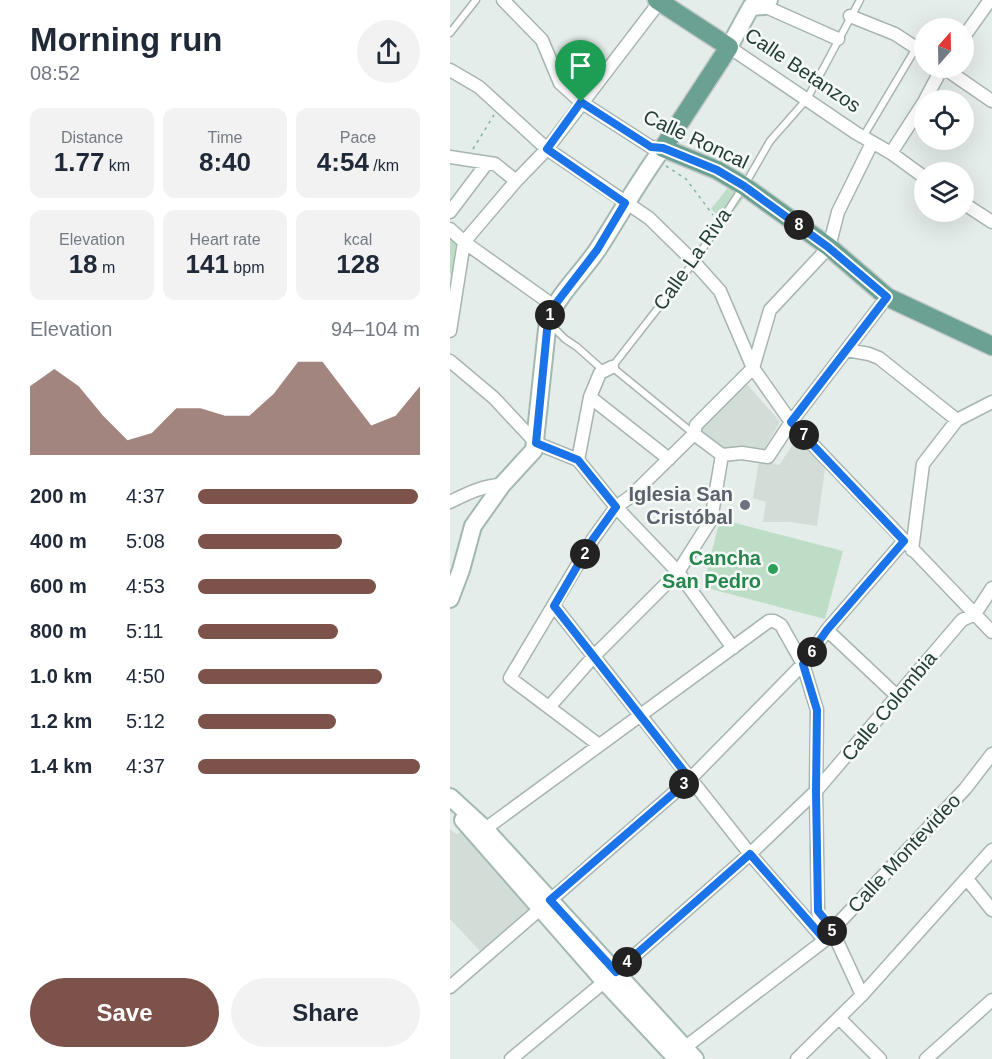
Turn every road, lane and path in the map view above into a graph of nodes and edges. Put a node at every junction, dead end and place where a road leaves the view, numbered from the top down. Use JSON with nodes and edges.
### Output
{"nodes":[{"id":1,"x":476,"y":0,"type":"edge"},
{"id":2,"x":503,"y":0,"type":"edge"},
{"id":3,"x":860,"y":0,"type":"edge"},
{"id":4,"x":659,"y":1,"type":"edge"},
{"id":5,"x":989,"y":2,"type":"edge"},
{"id":6,"x":758,"y":3,"type":"edge"},
{"id":7,"x":850,"y":16,"type":"junction"},
{"id":8,"x":974,"y":23,"type":"edge"},
{"id":9,"x":450,"y":33,"type":"edge"},
{"id":10,"x":838,"y":39,"type":"junction"},
{"id":11,"x":914,"y":46,"type":"edge"},
{"id":12,"x":729,"y":47,"type":"junction"},
{"id":13,"x":914,"y":60,"type":"edge"},
{"id":14,"x":450,"y":69,"type":"edge"},
{"id":15,"x":958,"y":78,"type":"edge"},
{"id":16,"x":807,"y":99,"type":"junction"},
{"id":17,"x":992,"y":101,"type":"edge"},
{"id":18,"x":581,"y":102,"type":"junction"},
{"id":19,"x":501,"y":108,"type":"junction"},
{"id":20,"x":914,"y":117,"type":"edge"},
{"id":21,"x":868,"y":140,"type":"junction"},
{"id":22,"x":547,"y":149,"type":"junction"},
{"id":23,"x":659,"y":153,"type":"junction"},
{"id":24,"x":891,"y":153,"type":"junction"},
{"id":25,"x":450,"y":158,"type":"edge"},
{"id":26,"x":467,"y":159,"type":"junction"},
{"id":27,"x":487,"y":164,"type":"junction"},
{"id":28,"x":914,"y":170,"type":"edge"},
{"id":29,"x":516,"y":181,"type":"junction"},
{"id":30,"x":744,"y":186,"type":"junction"},
{"id":31,"x":625,"y":203,"type":"junction"},
{"id":32,"x":974,"y":210,"type":"edge"},
{"id":33,"x":450,"y":212,"type":"edge"},
{"id":34,"x":719,"y":222,"type":"junction"},
{"id":35,"x":992,"y":222,"type":"edge"},
{"id":36,"x":450,"y":229,"type":"edge"},
{"id":37,"x":464,"y":242,"type":"junction"},
{"id":38,"x":828,"y":247,"type":"junction"},
{"id":39,"x":694,"y":262,"type":"junction"},
{"id":40,"x":887,"y":297,"type":"junction"},
{"id":41,"x":551,"y":313,"type":"junction"},
{"id":42,"x":450,"y":328,"type":"edge"},
{"id":43,"x":992,"y":346,"type":"edge"},
{"id":44,"x":847,"y":350,"type":"junction"},
{"id":45,"x":450,"y":361,"type":"edge"},
{"id":46,"x":753,"y":368,"type":"junction"},
{"id":47,"x":608,"y":369,"type":"junction"},
{"id":48,"x":590,"y":397,"type":"junction"},
{"id":49,"x":992,"y":402,"type":"edge"},
{"id":50,"x":957,"y":420,"type":"junction"},
{"id":51,"x":791,"y":422,"type":"junction"},
{"id":52,"x":694,"y":434,"type":"junction"},
{"id":53,"x":536,"y":443,"type":"junction"},
{"id":54,"x":722,"y":455,"type":"junction"},
{"id":55,"x":669,"y":459,"type":"junction"},
{"id":56,"x":578,"y":460,"type":"junction"},
{"id":57,"x":502,"y":485,"type":"junction"},
{"id":58,"x":450,"y":502,"type":"edge"},
{"id":59,"x":616,"y":507,"type":"junction"},
{"id":60,"x":908,"y":546,"type":"junction"},
{"id":61,"x":678,"y":572,"type":"junction"},
{"id":62,"x":992,"y":588,"type":"edge"},
{"id":63,"x":450,"y":599,"type":"edge"},
{"id":64,"x":554,"y":606,"type":"junction"},
{"id":65,"x":975,"y":614,"type":"junction"},
{"id":66,"x":827,"y":630,"type":"junction"},
{"id":67,"x":992,"y":632,"type":"edge"},
{"id":68,"x":733,"y":648,"type":"junction"},
{"id":69,"x":594,"y":656,"type":"junction"},
{"id":70,"x":803,"y":664,"type":"junction"},
{"id":71,"x":897,"y":696,"type":"junction"},
{"id":72,"x":550,"y":706,"type":"junction"},
{"id":73,"x":640,"y":716,"type":"junction"},
{"id":74,"x":599,"y":745,"type":"junction"},
{"id":75,"x":992,"y":754,"type":"edge"},
{"id":76,"x":690,"y":779,"type":"junction"},
{"id":77,"x":816,"y":791,"type":"junction"},
{"id":78,"x":450,"y":797,"type":"edge"},
{"id":79,"x":450,"y":806,"type":"edge"},
{"id":80,"x":485,"y":828,"type":"junction"},
{"id":81,"x":992,"y":850,"type":"edge"},
{"id":82,"x":750,"y":854,"type":"junction"},
{"id":83,"x":967,"y":879,"type":"junction"},
{"id":84,"x":546,"y":904,"type":"junction"},
{"id":85,"x":992,"y":910,"type":"edge"},
{"id":86,"x":818,"y":911,"type":"junction"},
{"id":87,"x":833,"y":929,"type":"junction"},
{"id":88,"x":825,"y":940,"type":"junction"},
{"id":89,"x":610,"y":977,"type":"junction"},
{"id":90,"x":450,"y":987,"type":"edge"},
{"id":91,"x":862,"y":995,"type":"junction"},
{"id":92,"x":992,"y":1000,"type":"edge"},
{"id":93,"x":839,"y":1018,"type":"junction"},
{"id":94,"x":680,"y":1056,"type":"edge"},
{"id":95,"x":511,"y":1059,"type":"edge"},
{"id":96,"x":797,"y":1059,"type":"edge"},
{"id":97,"x":880,"y":1059,"type":"edge"},
{"id":98,"x":926,"y":1059,"type":"edge"}],
"edges":[{"from":1,"to":9,"type":"lane"},
{"from":2,"to":18,"type":"street","name":"Calle Roncal"},
{"from":3,"to":7,"type":"lane","name":"Calle La Riva"},
{"from":4,"to":12,"type":"main road","name":"Calle Betanzos"},
{"from":4,"to":18,"type":"street"},
{"from":5,"to":8,"type":"street"},
{"from":6,"to":10,"type":"street"},
{"from":6,"to":12,"type":"main road"},
{"from":7,"to":10,"type":"lane","name":"Calle La Riva"},
{"from":7,"to":11,"type":"street"},
{"from":10,"to":16,"type":"lane","name":"Calle La Riva"},
{"from":12,"to":16,"type":"street","name":"Calle Betanzos"},
{"from":12,"to":23,"type":"main road"},
{"from":13,"to":21,"type":"lane"},
{"from":14,"to":19,"type":"street"},
{"from":15,"to":17,"type":"street"},
{"from":16,"to":21,"type":"street","name":"Calle Betanzos"},
{"from":16,"to":30,"type":"lane","name":"Calle La Riva"},
{"from":18,"to":22,"type":"street"},
{"from":18,"to":23,"type":"street","name":"Calle Roncal"},
{"from":19,"to":22,"type":"street"},
{"from":19,"to":26,"type":"path"},
{"from":20,"to":24,"type":"street"},
{"from":21,"to":24,"type":"street","name":"Calle Betanzos"},
{"from":21,"to":38,"type":"street"},
{"from":22,"to":29,"type":"street"},
{"from":22,"to":31,"type":"street"},
{"from":23,"to":30,"type":"main road","name":"Calle Roncal"},
{"from":23,"to":31,"type":"main road"},
{"from":23,"to":34,"type":"path"},
{"from":24,"to":28,"type":"street","name":"Calle Betanzos"},
{"from":25,"to":26,"type":"street"},
{"from":26,"to":27,"type":"street"},
{"from":27,"to":29,"type":"street"},
{"from":27,"to":33,"type":"street"},
{"from":29,"to":37,"type":"street"},
{"from":30,"to":34,"type":"lane","name":"Calle La Riva"},
{"from":30,"to":38,"type":"main road","name":"Calle Roncal"},
{"from":31,"to":39,"type":"street"},
{"from":31,"to":41,"type":"main road"},
{"from":32,"to":35,"type":"street"},
{"from":34,"to":39,"type":"lane","name":"Calle La Riva"},
{"from":36,"to":37,"type":"street"},
{"from":37,"to":41,"type":"street"},
{"from":37,"to":42,"type":"street"},
{"from":38,"to":40,"type":"main road","name":"Calle Roncal"},
{"from":38,"to":46,"type":"street"},
{"from":39,"to":46,"type":"street"},
{"from":39,"to":47,"type":"lane","name":"Calle La Riva"},
{"from":40,"to":43,"type":"main road","name":"Calle Roncal"},
{"from":40,"to":44,"type":"street"},
{"from":41,"to":47,"type":"lane"},
{"from":41,"to":53,"type":"main road"},
{"from":44,"to":50,"type":"street"},
{"from":44,"to":51,"type":"street"},
{"from":45,"to":53,"type":"street"},
{"from":46,"to":51,"type":"street"},
{"from":46,"to":52,"type":"street"},
{"from":47,"to":48,"type":"street","name":"Calle La Riva"},
{"from":47,"to":52,"type":"lane"},
{"from":48,"to":55,"type":"street"},
{"from":48,"to":56,"type":"street","name":"Calle La Riva"},
{"from":49,"to":50,"type":"street"},
{"from":50,"to":60,"type":"street"},
{"from":51,"to":54,"type":"street"},
{"from":51,"to":60,"type":"street"},
{"from":52,"to":54,"type":"street"},
{"from":52,"to":55,"type":"street"},
{"from":53,"to":56,"type":"street"},
{"from":53,"to":57,"type":"main road"},
{"from":54,"to":61,"type":"street"},
{"from":55,"to":59,"type":"street"},
{"from":56,"to":59,"type":"street"},
{"from":57,"to":58,"type":"street"},
{"from":57,"to":63,"type":"main road"},
{"from":59,"to":61,"type":"street"},
{"from":59,"to":64,"type":"street"},
{"from":60,"to":65,"type":"street"},
{"from":60,"to":66,"type":"street"},
{"from":61,"to":68,"type":"street"},
{"from":61,"to":69,"type":"street"},
{"from":62,"to":65,"type":"street","name":"Calle Colombia"},
{"from":64,"to":69,"type":"street"},
{"from":64,"to":72,"type":"street"},
{"from":65,"to":67,"type":"street"},
{"from":65,"to":71,"type":"street","name":"Calle Colombia"},
{"from":66,"to":70,"type":"street"},
{"from":66,"to":71,"type":"street"},
{"from":68,"to":70,"type":"street"},
{"from":68,"to":73,"type":"street"},
{"from":69,"to":72,"type":"street"},
{"from":69,"to":73,"type":"street"},
{"from":70,"to":76,"type":"street"},
{"from":70,"to":77,"type":"street"},
{"from":71,"to":77,"type":"street","name":"Calle Colombia"},
{"from":72,"to":74,"type":"street"},
{"from":73,"to":74,"type":"street"},
{"from":73,"to":76,"type":"street"},
{"from":74,"to":80,"type":"street"},
{"from":75,"to":87,"type":"street","name":"Calle Montevideo"},
{"from":76,"to":82,"type":"street"},
{"from":76,"to":84,"type":"street"},
{"from":77,"to":82,"type":"street","name":"Calle Colombia"},
{"from":77,"to":86,"type":"street"},
{"from":78,"to":80,"type":"main road"},
{"from":79,"to":84,"type":"main road"},
{"from":80,"to":84,"type":"main road"},
{"from":81,"to":83,"type":"street"},
{"from":82,"to":88,"type":"street"},
{"from":82,"to":89,"type":"street","name":"Calle Colombia"},
{"from":83,"to":85,"type":"street"},
{"from":83,"to":91,"type":"street"},
{"from":84,"to":89,"type":"main road"},
{"from":84,"to":90,"type":"street"},
{"from":86,"to":87,"type":"street"},
{"from":86,"to":88,"type":"street"},
{"from":87,"to":88,"type":"street","name":"Calle Montevideo"},
{"from":87,"to":91,"type":"street"},
{"from":88,"to":94,"type":"street","name":"Calle Montevideo"},
{"from":89,"to":94,"type":"main road"},
{"from":89,"to":95,"type":"street","name":"Calle Colombia"},
{"from":91,"to":93,"type":"street"},
{"from":92,"to":98,"type":"street"},
{"from":93,"to":96,"type":"street"},
{"from":93,"to":97,"type":"street"}]}
